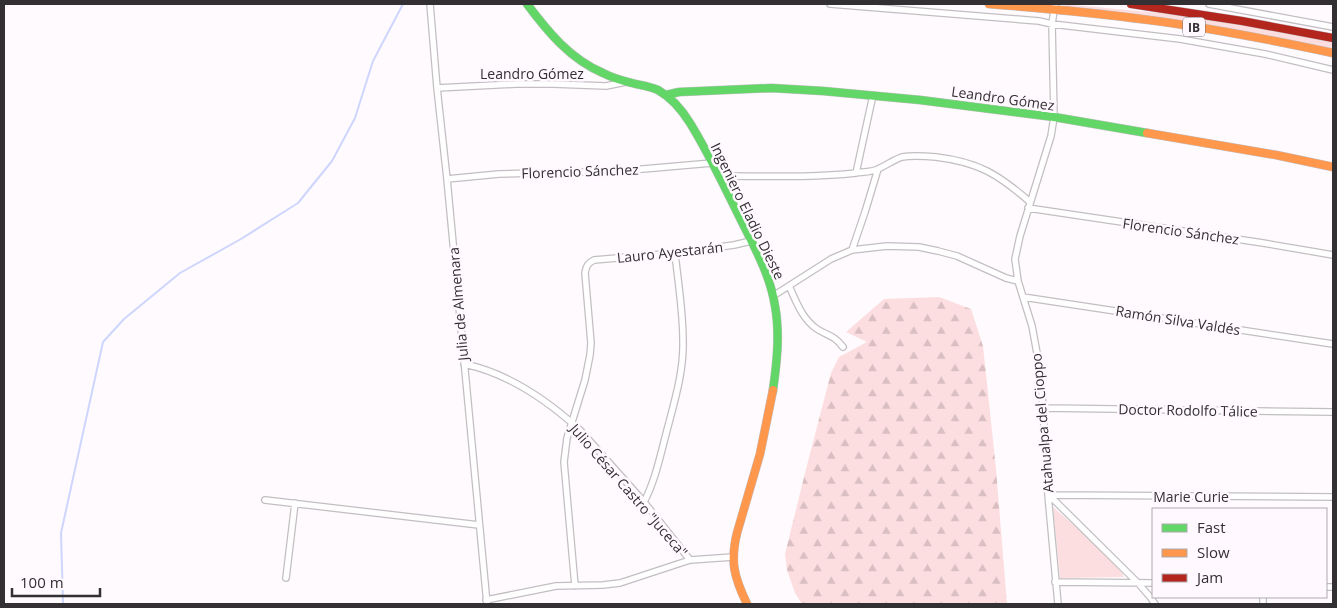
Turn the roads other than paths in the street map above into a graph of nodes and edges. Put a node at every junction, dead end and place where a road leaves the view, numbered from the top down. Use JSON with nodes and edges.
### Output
{"nodes":[{"id":1,"x":430,"y":4,"type":"edge"},
{"id":2,"x":527,"y":4,"type":"edge"},
{"id":3,"x":830,"y":4,"type":"edge"},
{"id":4,"x":989,"y":4,"type":"edge"},
{"id":5,"x":1131,"y":4,"type":"edge"},
{"id":6,"x":1209,"y":4,"type":"edge"},
{"id":7,"x":1054,"y":6,"type":"edge"},
{"id":8,"x":1052,"y":24,"type":"junction"},
{"id":9,"x":1333,"y":27,"type":"edge"},
{"id":10,"x":1333,"y":38,"type":"edge"},
{"id":11,"x":1333,"y":53,"type":"edge"},
{"id":12,"x":1333,"y":70,"type":"edge"},
{"id":13,"x":626,"y":82,"type":"junction"},
{"id":14,"x":437,"y":88,"type":"junction"},
{"id":15,"x":666,"y":95,"type":"junction"},
{"id":16,"x":873,"y":95,"type":"junction"},
{"id":17,"x":1054,"y":118,"type":"junction"},
{"id":18,"x":712,"y":163,"type":"junction"},
{"id":19,"x":1333,"y":167,"type":"edge"},
{"id":20,"x":878,"y":169,"type":"junction"},
{"id":21,"x":856,"y":173,"type":"junction"},
{"id":22,"x":719,"y":176,"type":"junction"},
{"id":23,"x":447,"y":179,"type":"junction"},
{"id":24,"x":1029,"y":205,"type":"junction"},
{"id":25,"x":751,"y":241,"type":"junction"},
{"id":26,"x":852,"y":250,"type":"junction"},
{"id":27,"x":675,"y":253,"type":"junction"},
{"id":28,"x":1333,"y":256,"type":"edge"},
{"id":29,"x":1018,"y":280,"type":"junction"},
{"id":30,"x":789,"y":286,"type":"junction"},
{"id":31,"x":774,"y":296,"type":"junction"},
{"id":32,"x":1023,"y":297,"type":"junction"},
{"id":33,"x":1333,"y":344,"type":"edge"},
{"id":34,"x":843,"y":347,"type":"dead end"},
{"id":35,"x":464,"y":364,"type":"junction"},
{"id":36,"x":1042,"y":408,"type":"junction"},
{"id":37,"x":1333,"y":412,"type":"edge"},
{"id":38,"x":571,"y":422,"type":"junction"},
{"id":39,"x":1048,"y":494,"type":"junction"},
{"id":40,"x":1333,"y":497,"type":"edge"},
{"id":41,"x":265,"y":500,"type":"dead end"},
{"id":42,"x":644,"y":502,"type":"junction"},
{"id":43,"x":295,"y":503,"type":"junction"},
{"id":44,"x":479,"y":525,"type":"junction"},
{"id":45,"x":733,"y":557,"type":"junction"},
{"id":46,"x":690,"y":560,"type":"junction"},
{"id":47,"x":286,"y":578,"type":"dead end"},
{"id":48,"x":1055,"y":582,"type":"junction"},
{"id":49,"x":1138,"y":583,"type":"junction"},
{"id":50,"x":1152,"y":583,"type":"edge"},
{"id":51,"x":575,"y":586,"type":"junction"},
{"id":52,"x":487,"y":602,"type":"edge"},
{"id":53,"x":747,"y":604,"type":"edge"},
{"id":54,"x":1058,"y":604,"type":"edge"},
{"id":55,"x":1155,"y":604,"type":"edge"}],
"edges":[{"from":1,"to":14,"type":"street","name":"Julia de Almenara"},
{"from":2,"to":13,"type":"main road","name":"Ingeniero Eladio Dieste"},
{"from":3,"to":8,"type":"street"},
{"from":4,"to":7,"type":"main road","number":"IB"},
{"from":5,"to":10,"type":"main road","number":"IB"},
{"from":6,"to":9,"type":"street"},
{"from":7,"to":8,"type":"street","name":"Atahualpa del Cioppo"},
{"from":7,"to":11,"type":"main road","number":"IB"},
{"from":8,"to":12,"type":"street"},
{"from":8,"to":17,"type":"street","name":"Atahualpa del Cioppo"},
{"from":13,"to":14,"type":"street","name":"Leandro Gómez"},
{"from":13,"to":15,"type":"main road","name":"Ingeniero Eladio Dieste"},
{"from":14,"to":23,"type":"street","name":"Julia de Almenara"},
{"from":15,"to":16,"type":"main road","name":"Leandro Gómez"},
{"from":15,"to":18,"type":"main road","name":"Ingeniero Eladio Dieste"},
{"from":16,"to":17,"type":"main road","name":"Leandro Gómez"},
{"from":16,"to":21,"type":"street"},
{"from":17,"to":19,"type":"main road","name":"Leandro Gómez"},
{"from":17,"to":24,"type":"street","name":"Atahualpa del Cioppo"},
{"from":18,"to":22,"type":"main road","name":"Ingeniero Eladio Dieste"},
{"from":18,"to":23,"type":"street","name":"Florencio Sánchez"},
{"from":20,"to":21,"type":"street"},
{"from":20,"to":24,"type":"street"},
{"from":20,"to":26,"type":"street"},
{"from":21,"to":22,"type":"street"},
{"from":22,"to":25,"type":"main road","name":"Ingeniero Eladio Dieste"},
{"from":23,"to":35,"type":"street","name":"Julia de Almenara"},
{"from":24,"to":28,"type":"street","name":"Florencio Sánchez"},
{"from":24,"to":29,"type":"street","name":"Atahualpa del Cioppo"},
{"from":25,"to":27,"type":"street","name":"Lauro Ayestarán"},
{"from":25,"to":31,"type":"main road","name":"Ingeniero Eladio Dieste"},
{"from":26,"to":29,"type":"street"},
{"from":26,"to":30,"type":"street"},
{"from":27,"to":38,"type":"street","name":"Lauro Ayestarán"},
{"from":27,"to":42,"type":"street"},
{"from":29,"to":32,"type":"street","name":"Atahualpa del Cioppo"},
{"from":30,"to":31,"type":"street"},
{"from":30,"to":34,"type":"street"},
{"from":31,"to":45,"type":"main road","name":"Ingeniero Eladio Dieste"},
{"from":32,"to":33,"type":"street","name":"Ramón Silva Valdés"},
{"from":32,"to":36,"type":"street","name":"Atahualpa del Cioppo"},
{"from":35,"to":38,"type":"street","name":"Julio César Castro \"Juceca\""},
{"from":35,"to":44,"type":"street","name":"Julia de Almenara"},
{"from":36,"to":37,"type":"street","name":"Doctor Rodolfo Tálice"},
{"from":36,"to":39,"type":"street","name":"Atahualpa del Cioppo"},
{"from":38,"to":42,"type":"street","name":"Julio César Castro \"Juceca\""},
{"from":38,"to":51,"type":"street"},
{"from":39,"to":40,"type":"street","name":"Marie Curie"},
{"from":39,"to":48,"type":"street","name":"Atahualpa del Cioppo"},
{"from":39,"to":49,"type":"street"},
{"from":41,"to":43,"type":"street"},
{"from":42,"to":46,"type":"street","name":"Julio César Castro \"Juceca\""},
{"from":43,"to":44,"type":"street"},
{"from":43,"to":47,"type":"street"},
{"from":44,"to":52,"type":"street","name":"Julia de Almenara"},
{"from":45,"to":46,"type":"street"},
{"from":45,"to":53,"type":"main road","name":"Ingeniero Eladio Dieste"},
{"from":46,"to":51,"type":"street"},
{"from":48,"to":49,"type":"street"},
{"from":48,"to":54,"type":"street","name":"Atahualpa del Cioppo"},
{"from":49,"to":50,"type":"street"},
{"from":49,"to":55,"type":"street"},
{"from":51,"to":52,"type":"street"}]}
